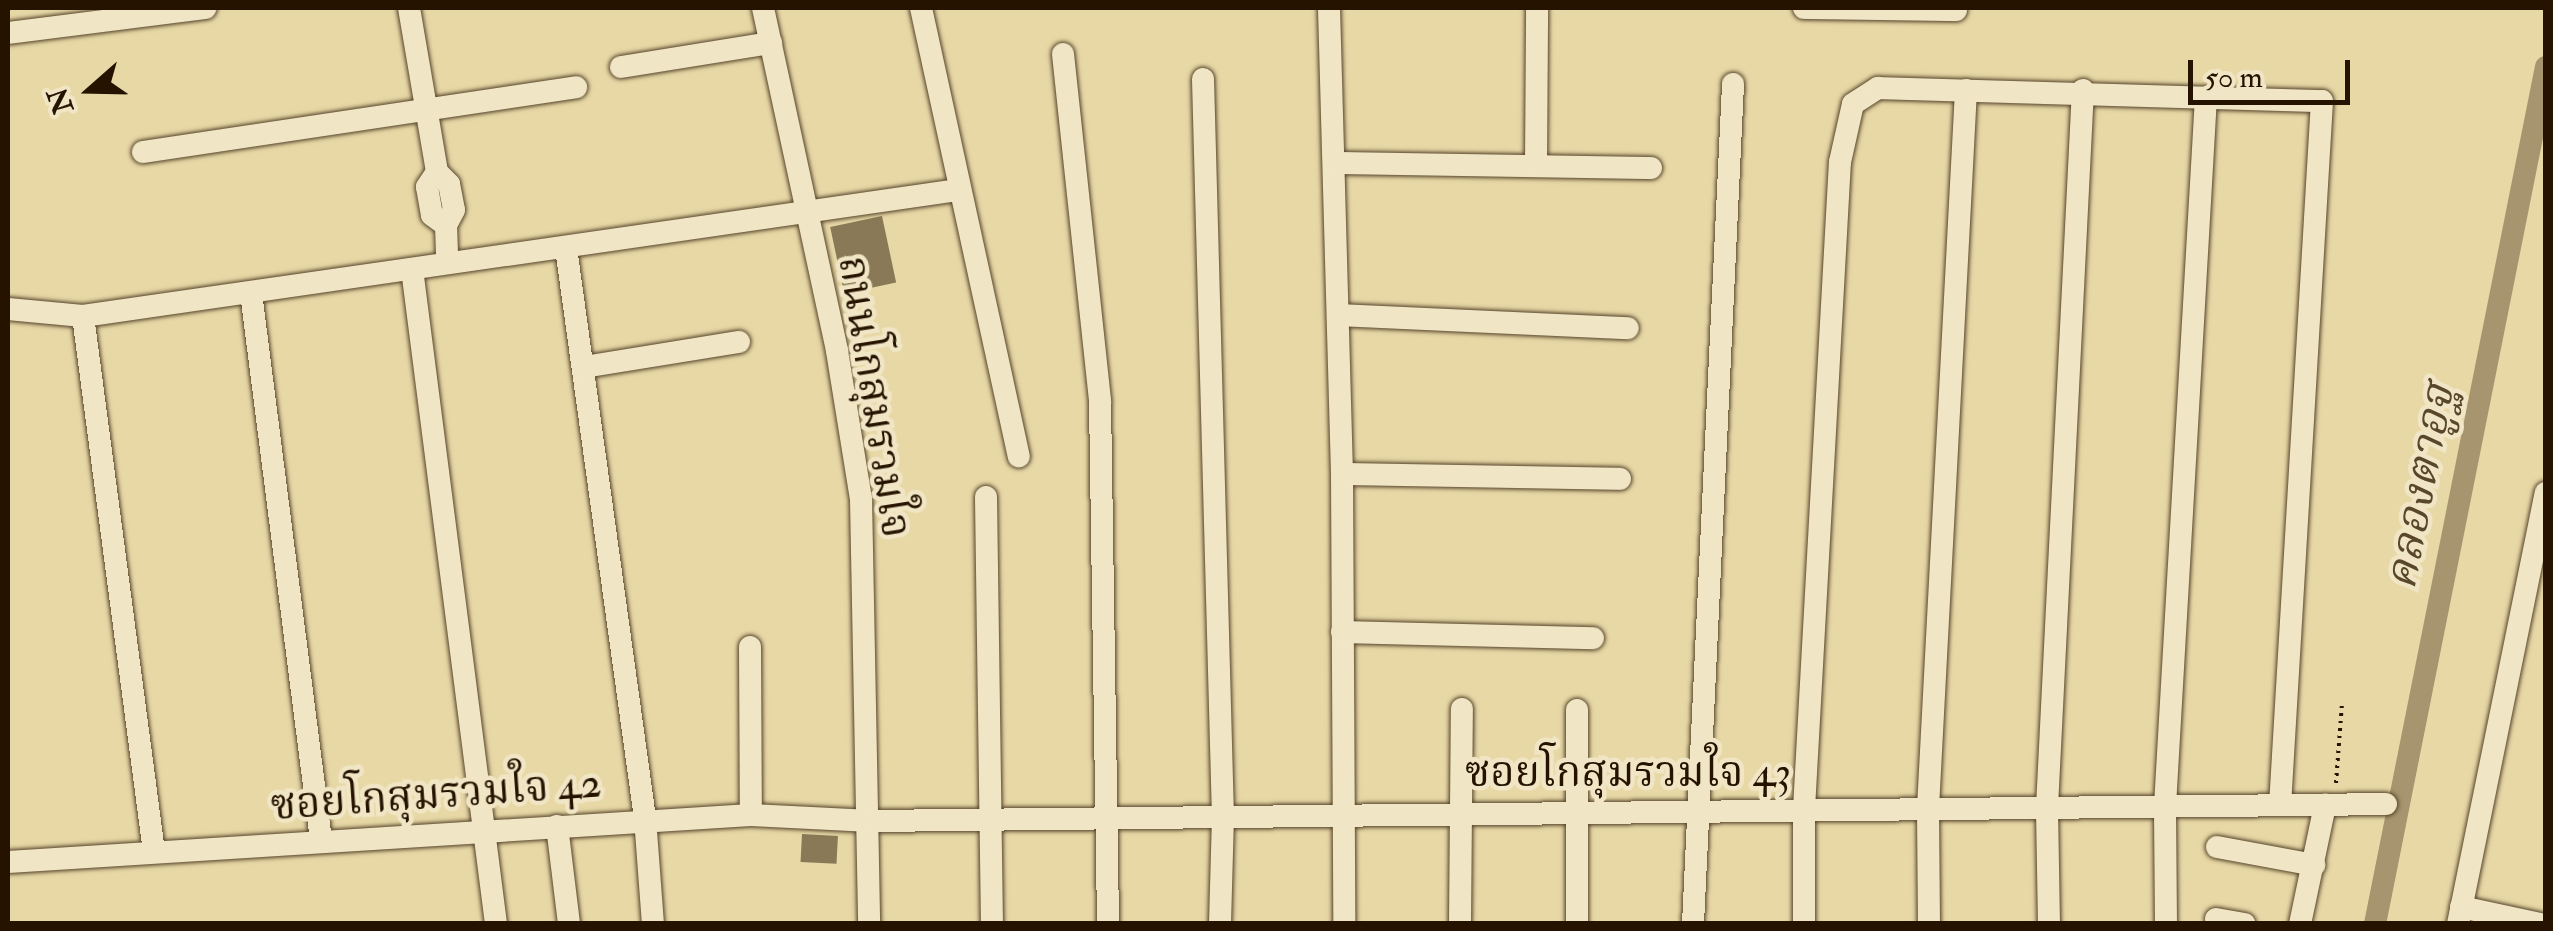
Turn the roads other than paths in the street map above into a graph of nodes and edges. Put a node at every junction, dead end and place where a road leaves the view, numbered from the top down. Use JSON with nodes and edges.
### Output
{"nodes":[{"id":1,"x":205,"y":8,"type":"edge"},
{"id":2,"x":409,"y":8,"type":"edge"},
{"id":3,"x":763,"y":8,"type":"edge"},
{"id":4,"x":921,"y":8,"type":"edge"},
{"id":5,"x":1328,"y":8,"type":"edge"},
{"id":6,"x":1537,"y":8,"type":"edge"},
{"id":7,"x":1804,"y":8,"type":"edge"},
{"id":8,"x":1956,"y":10,"type":"dead end"},
{"id":9,"x":8,"y":33,"type":"edge"},
{"id":10,"x":770,"y":43,"type":"junction"},
{"id":11,"x":1063,"y":54,"type":"dead end"},
{"id":12,"x":621,"y":67,"type":"dead end"},
{"id":13,"x":1203,"y":79,"type":"dead end"},
{"id":14,"x":1733,"y":84,"type":"dead end"},
{"id":15,"x":576,"y":86,"type":"dead end"},
{"id":16,"x":1966,"y":90,"type":"junction"},
{"id":17,"x":2083,"y":90,"type":"junction"},
{"id":18,"x":2206,"y":97,"type":"junction"},
{"id":19,"x":423,"y":107,"type":"junction"},
{"id":20,"x":143,"y":152,"type":"dead end"},
{"id":21,"x":1334,"y":164,"type":"junction"},
{"id":22,"x":1536,"y":166,"type":"junction"},
{"id":23,"x":1651,"y":168,"type":"dead end"},
{"id":24,"x":957,"y":190,"type":"junction"},
{"id":25,"x":805,"y":214,"type":"junction"},
{"id":26,"x":566,"y":248,"type":"junction"},
{"id":27,"x":448,"y":260,"type":"junction"},
{"id":28,"x":412,"y":269,"type":"junction"},
{"id":29,"x":251,"y":293,"type":"junction"},
{"id":30,"x":8,"y":309,"type":"edge"},
{"id":31,"x":1338,"y":315,"type":"junction"},
{"id":32,"x":83,"y":316,"type":"junction"},
{"id":33,"x":1628,"y":328,"type":"dead end"},
{"id":34,"x":739,"y":342,"type":"dead end"},
{"id":35,"x":584,"y":367,"type":"junction"},
{"id":36,"x":1018,"y":456,"type":"dead end"},
{"id":37,"x":1342,"y":474,"type":"junction"},
{"id":38,"x":1620,"y":479,"type":"dead end"},
{"id":39,"x":2546,"y":493,"type":"edge"},
{"id":40,"x":986,"y":497,"type":"dead end"},
{"id":41,"x":1342,"y":632,"type":"junction"},
{"id":42,"x":1594,"y":638,"type":"dead end"},
{"id":43,"x":750,"y":647,"type":"dead end"},
{"id":44,"x":1462,"y":709,"type":"dead end"},
{"id":45,"x":1577,"y":710,"type":"dead end"},
{"id":46,"x":2386,"y":804,"type":"dead end"},
{"id":47,"x":2280,"y":805,"type":"junction"},
{"id":48,"x":2330,"y":805,"type":"junction"},
{"id":49,"x":2165,"y":806,"type":"junction"},
{"id":50,"x":2047,"y":807,"type":"junction"},
{"id":51,"x":1928,"y":808,"type":"junction"},
{"id":52,"x":1804,"y":809,"type":"junction"},
{"id":53,"x":1694,"y":810,"type":"junction"},
{"id":54,"x":1578,"y":811,"type":"junction"},
{"id":55,"x":1462,"y":812,"type":"junction"},
{"id":56,"x":1345,"y":813,"type":"junction"},
{"id":57,"x":750,"y":815,"type":"junction"},
{"id":58,"x":1109,"y":815,"type":"junction"},
{"id":59,"x":1223,"y":816,"type":"junction"},
{"id":60,"x":645,"y":818,"type":"junction"},
{"id":61,"x":994,"y":818,"type":"junction"},
{"id":62,"x":870,"y":821,"type":"junction"},
{"id":63,"x":557,"y":826,"type":"junction"},
{"id":64,"x":486,"y":832,"type":"junction"},
{"id":65,"x":321,"y":840,"type":"junction"},
{"id":66,"x":2216,"y":848,"type":"dead end"},
{"id":67,"x":154,"y":852,"type":"junction"},
{"id":68,"x":8,"y":862,"type":"edge"},
{"id":69,"x":2314,"y":865,"type":"junction"},
{"id":70,"x":2459,"y":915,"type":"edge"},
{"id":71,"x":2216,"y":918,"type":"dead end"},
{"id":72,"x":496,"y":924,"type":"edge"},
{"id":73,"x":569,"y":924,"type":"edge"},
{"id":74,"x":653,"y":924,"type":"edge"},
{"id":75,"x":869,"y":924,"type":"edge"},
{"id":76,"x":992,"y":924,"type":"edge"},
{"id":77,"x":1108,"y":924,"type":"edge"},
{"id":78,"x":1220,"y":924,"type":"edge"},
{"id":79,"x":1344,"y":924,"type":"edge"},
{"id":80,"x":1460,"y":924,"type":"edge"},
{"id":81,"x":1577,"y":924,"type":"edge"},
{"id":82,"x":1693,"y":924,"type":"edge"},
{"id":83,"x":1804,"y":924,"type":"edge"},
{"id":84,"x":1929,"y":924,"type":"edge"},
{"id":85,"x":2049,"y":924,"type":"edge"},
{"id":86,"x":2166,"y":924,"type":"edge"},
{"id":87,"x":2245,"y":924,"type":"edge"},
{"id":88,"x":2300,"y":924,"type":"edge"},
{"id":89,"x":2540,"y":924,"type":"edge"}],
"edges":[{"from":1,"to":9,"type":"street"},
{"from":2,"to":19,"type":"street"},
{"from":3,"to":10,"type":"street","name":"ถนนโกสุมรวมใจ"},
{"from":4,"to":24,"type":"street"},
{"from":5,"to":21,"type":"street"},
{"from":6,"to":22,"type":"street"},
{"from":7,"to":8,"type":"street"},
{"from":10,"to":12,"type":"street"},
{"from":10,"to":25,"type":"street","name":"ถนนโกสุมรวมใจ"},
{"from":11,"to":58,"type":"street"},
{"from":13,"to":59,"type":"street"},
{"from":14,"to":53,"type":"street"},
{"from":15,"to":19,"type":"street"},
{"from":16,"to":17,"type":"street"},
{"from":16,"to":51,"type":"street"},
{"from":16,"to":52,"type":"street"},
{"from":17,"to":18,"type":"street"},
{"from":17,"to":50,"type":"street"},
{"from":18,"to":47,"type":"street"},
{"from":18,"to":49,"type":"street"},
{"from":19,"to":20,"type":"street"},
{"from":19,"to":27,"type":"street"},
{"from":21,"to":22,"type":"street"},
{"from":21,"to":31,"type":"street"},
{"from":22,"to":23,"type":"street"},
{"from":24,"to":25,"type":"street"},
{"from":24,"to":36,"type":"street"},
{"from":25,"to":26,"type":"street"},
{"from":25,"to":62,"type":"street","name":"ถนนโกสุมรวมใจ"},
{"from":26,"to":27,"type":"street"},
{"from":26,"to":35,"type":"street"},
{"from":27,"to":28,"type":"street"},
{"from":28,"to":29,"type":"street"},
{"from":28,"to":64,"type":"street"},
{"from":29,"to":32,"type":"street"},
{"from":29,"to":65,"type":"street"},
{"from":30,"to":32,"type":"street"},
{"from":31,"to":33,"type":"street"},
{"from":31,"to":37,"type":"street"},
{"from":32,"to":67,"type":"street"},
{"from":34,"to":35,"type":"street"},
{"from":35,"to":60,"type":"street"},
{"from":37,"to":38,"type":"street"},
{"from":37,"to":41,"type":"street"},
{"from":39,"to":70,"type":"street"},
{"from":40,"to":61,"type":"street"},
{"from":41,"to":42,"type":"street"},
{"from":41,"to":56,"type":"street"},
{"from":43,"to":57,"type":"street"},
{"from":44,"to":55,"type":"street"},
{"from":45,"to":54,"type":"street"},
{"from":46,"to":48,"type":"street","name":"ซอยโกสุมรวมใจ 43"},
{"from":47,"to":48,"type":"street","name":"ซอยโกสุมรวมใจ 43"},
{"from":47,"to":49,"type":"street","name":"ซอยโกสุมรวมใจ 43"},
{"from":48,"to":69,"type":"street"},
{"from":49,"to":50,"type":"street","name":"ซอยโกสุมรวมใจ 43"},
{"from":49,"to":86,"type":"street"},
{"from":50,"to":51,"type":"street","name":"ซอยโกสุมรวมใจ 43"},
{"from":50,"to":85,"type":"street"},
{"from":51,"to":52,"type":"street","name":"ซอยโกสุมรวมใจ 43"},
{"from":51,"to":84,"type":"street"},
{"from":52,"to":53,"type":"street","name":"ซอยโกสุมรวมใจ 43"},
{"from":52,"to":83,"type":"street"},
{"from":53,"to":54,"type":"street","name":"ซอยโกสุมรวมใจ 43"},
{"from":53,"to":82,"type":"street"},
{"from":54,"to":55,"type":"street","name":"ซอยโกสุมรวมใจ 43"},
{"from":54,"to":81,"type":"street"},
{"from":55,"to":56,"type":"street","name":"ซอยโกสุมรวมใจ 43"},
{"from":55,"to":80,"type":"street"},
{"from":56,"to":59,"type":"street","name":"ซอยโกสุมรวมใจ 43"},
{"from":56,"to":79,"type":"street"},
{"from":57,"to":60,"type":"street","name":"ซอยโกสุมรวมใจ 42"},
{"from":57,"to":62,"type":"street","name":"ซอยโกสุมรวมใจ 42"},
{"from":58,"to":59,"type":"street","name":"ซอยโกสุมรวมใจ 43"},
{"from":58,"to":61,"type":"street","name":"ซอยโกสุมรวมใจ 43"},
{"from":58,"to":77,"type":"street"},
{"from":59,"to":78,"type":"street"},
{"from":60,"to":63,"type":"street","name":"ซอยโกสุมรวมใจ 42"},
{"from":60,"to":74,"type":"street"},
{"from":61,"to":62,"type":"street","name":"ซอยโกสุมรวมใจ 43"},
{"from":61,"to":76,"type":"street"},
{"from":62,"to":75,"type":"street","name":"ถนนโกสุมรวมใจ"},
{"from":63,"to":64,"type":"street","name":"ซอยโกสุมรวมใจ 42"},
{"from":63,"to":73,"type":"street"},
{"from":64,"to":65,"type":"street","name":"ซอยโกสุมรวมใจ 42"},
{"from":64,"to":72,"type":"street"},
{"from":65,"to":67,"type":"street","name":"ซอยโกสุมรวมใจ 42"},
{"from":66,"to":69,"type":"street"},
{"from":67,"to":68,"type":"street","name":"ซอยโกสุมรวมใจ 42"},
{"from":69,"to":88,"type":"street"},
{"from":70,"to":89,"type":"street"},
{"from":71,"to":87,"type":"street"}]}
